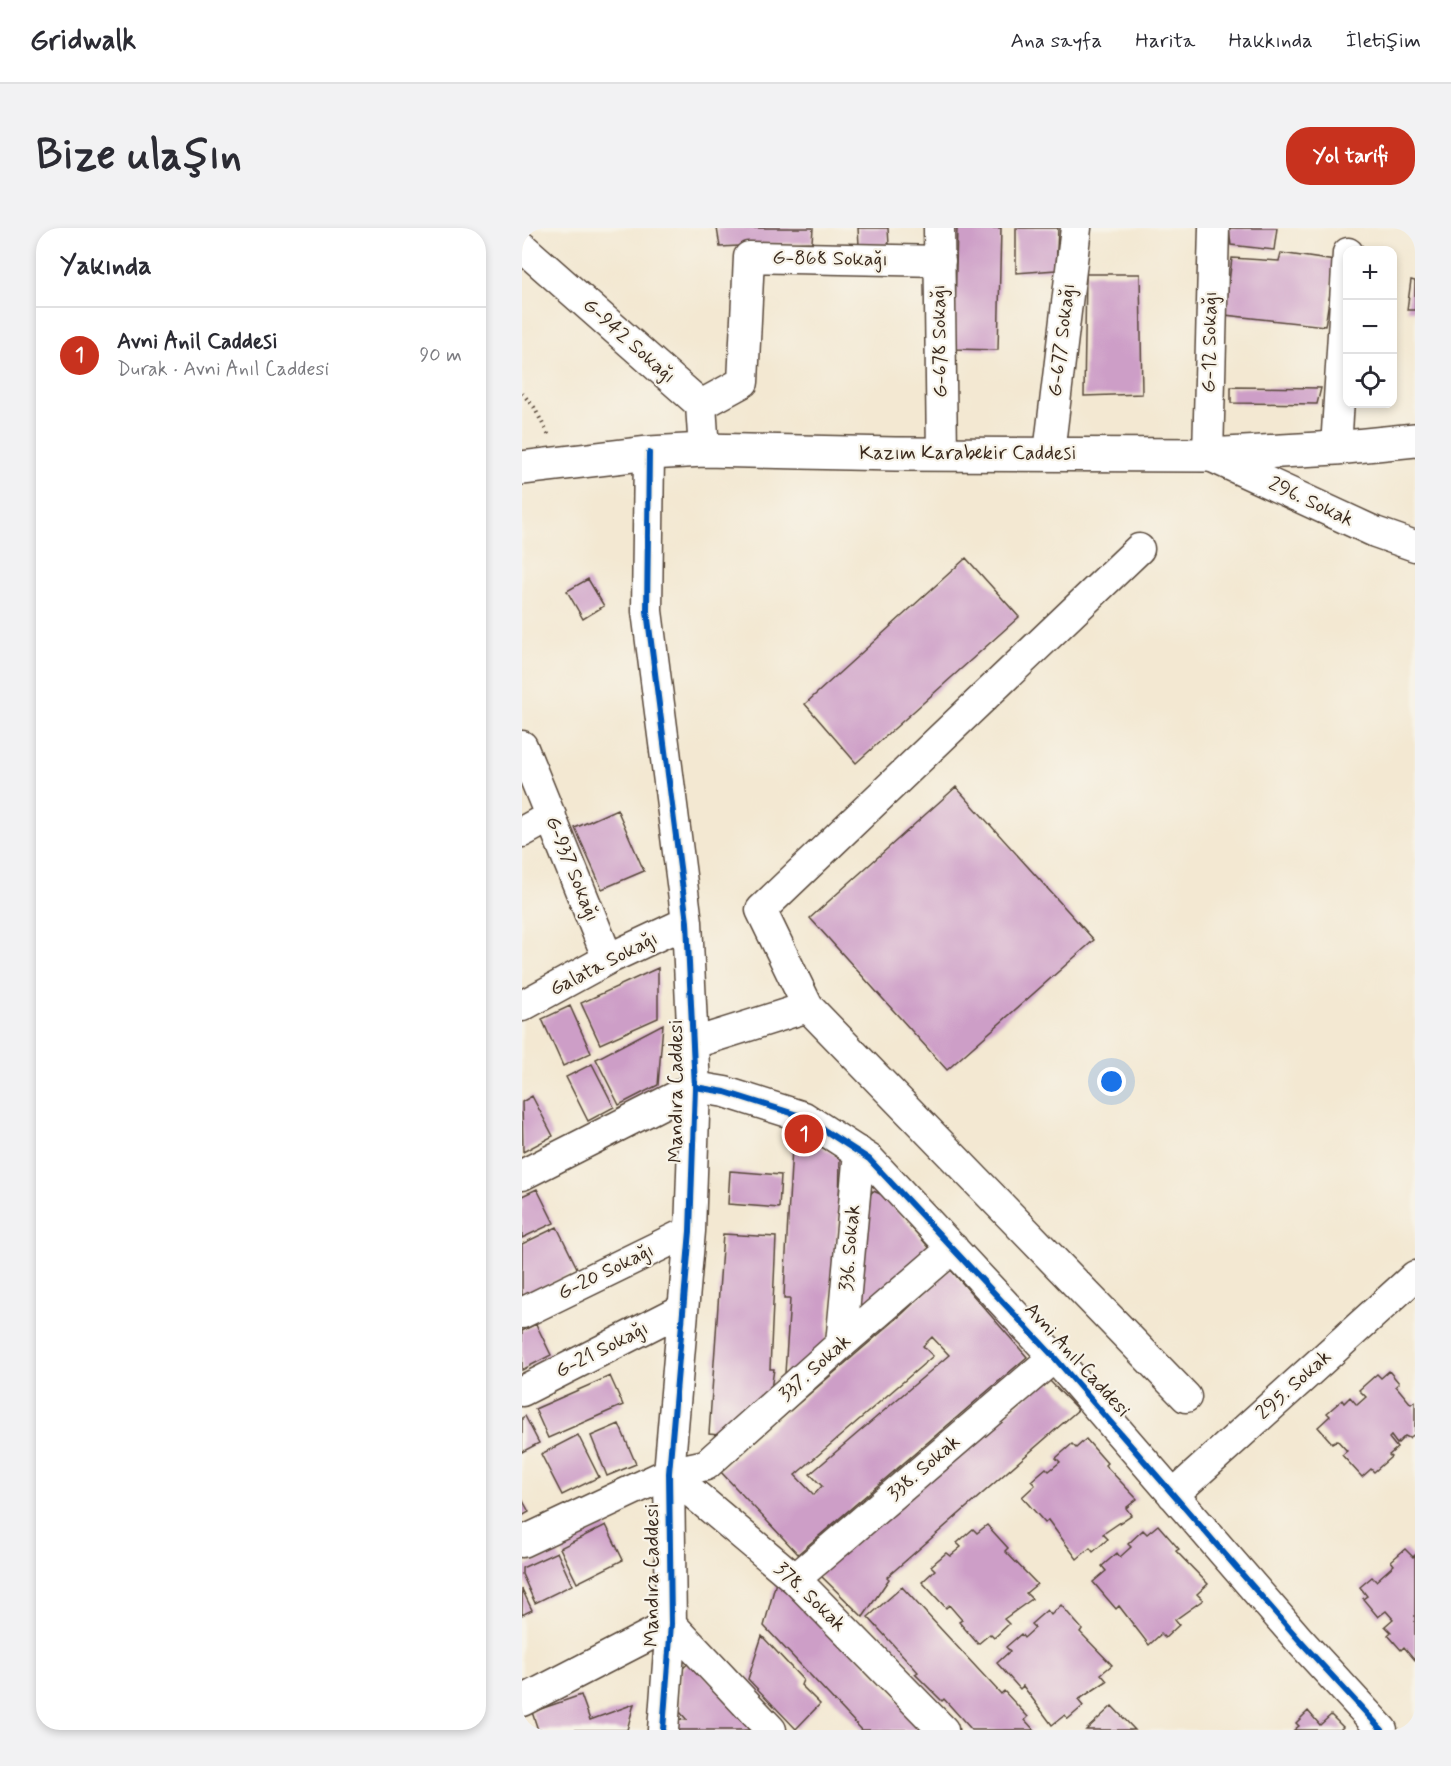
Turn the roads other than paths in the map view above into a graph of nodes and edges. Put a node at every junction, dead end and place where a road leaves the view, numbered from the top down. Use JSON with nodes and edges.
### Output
{"nodes":[{"id":1,"x":939,"y":228,"type":"edge"},
{"id":2,"x":1076,"y":228,"type":"edge"},
{"id":3,"x":1214,"y":228,"type":"edge"},
{"id":4,"x":1349,"y":228,"type":"edge"},
{"id":5,"x":1348,"y":246,"type":"edge"},
{"id":6,"x":522,"y":247,"type":"edge"},
{"id":7,"x":940,"y":261,"type":"junction"},
{"id":8,"x":1345,"y":300,"type":"edge"},
{"id":9,"x":701,"y":405,"type":"junction"},
{"id":10,"x":1415,"y":440,"type":"edge"},
{"id":11,"x":1336,"y":448,"type":"junction"},
{"id":12,"x":704,"y":450,"type":"junction"},
{"id":13,"x":649,"y":453,"type":"junction"},
{"id":14,"x":1049,"y":453,"type":"junction"},
{"id":15,"x":942,"y":454,"type":"junction"},
{"id":16,"x":1208,"y":455,"type":"junction"},
{"id":17,"x":522,"y":468,"type":"edge"},
{"id":18,"x":1415,"y":546,"type":"edge"},
{"id":19,"x":1139,"y":549,"type":"dead end"},
{"id":20,"x":522,"y":746,"type":"edge"},
{"id":21,"x":551,"y":816,"type":"junction"},
{"id":22,"x":522,"y":832,"type":"edge"},
{"id":23,"x":687,"y":922,"type":"junction"},
{"id":24,"x":608,"y":959,"type":"junction"},
{"id":25,"x":522,"y":1006,"type":"edge"},
{"id":26,"x":808,"y":1007,"type":"junction"},
{"id":27,"x":694,"y":1043,"type":"junction"},
{"id":28,"x":695,"y":1087,"type":"junction"},
{"id":29,"x":859,"y":1152,"type":"junction"},
{"id":30,"x":522,"y":1175,"type":"edge"},
{"id":31,"x":690,"y":1231,"type":"junction"},
{"id":32,"x":953,"y":1248,"type":"junction"},
{"id":33,"x":1415,"y":1276,"type":"edge"},
{"id":34,"x":682,"y":1309,"type":"junction"},
{"id":35,"x":522,"y":1313,"type":"edge"},
{"id":36,"x":841,"y":1344,"type":"junction"},
{"id":37,"x":1054,"y":1357,"type":"junction"},
{"id":38,"x":522,"y":1391,"type":"edge"},
{"id":39,"x":1186,"y":1397,"type":"dead end"},
{"id":40,"x":669,"y":1473,"type":"junction"},
{"id":41,"x":1173,"y":1495,"type":"junction"},
{"id":42,"x":522,"y":1542,"type":"edge"},
{"id":43,"x":795,"y":1579,"type":"junction"},
{"id":44,"x":671,"y":1624,"type":"junction"},
{"id":45,"x":522,"y":1701,"type":"edge"},
{"id":46,"x":663,"y":1730,"type":"edge"},
{"id":47,"x":771,"y":1730,"type":"edge"},
{"id":48,"x":943,"y":1730,"type":"edge"},
{"id":49,"x":1382,"y":1730,"type":"edge"}],
"edges":[{"from":1,"to":7,"type":"street","name":"G-678 Sokağı"},
{"from":2,"to":14,"type":"street","name":"G-677 Sokağı"},
{"from":3,"to":16,"type":"street","name":"G-12 Sokağı"},
{"from":4,"to":5,"type":"street"},
{"from":6,"to":9,"type":"street","name":"G-942 Sokağı"},
{"from":7,"to":9,"type":"street","name":"G-868 Sokağı"},
{"from":7,"to":15,"type":"street","name":"G-678 Sokağı"},
{"from":8,"to":11,"type":"street"},
{"from":9,"to":12,"type":"street"},
{"from":10,"to":11,"type":"main road","name":"Kazım Karabekir Caddesi"},
{"from":11,"to":16,"type":"main road","name":"Kazım Karabekir Caddesi"},
{"from":12,"to":13,"type":"main road","name":"Kazım Karabekir Caddesi"},
{"from":12,"to":15,"type":"main road","name":"Kazım Karabekir Caddesi"},
{"from":13,"to":17,"type":"main road","name":"Kazım Karabekir Caddesi"},
{"from":13,"to":23,"type":"street","name":"Mandıra Caddesi"},
{"from":14,"to":15,"type":"main road","name":"Kazım Karabekir Caddesi"},
{"from":14,"to":16,"type":"main road","name":"Kazım Karabekir Caddesi"},
{"from":16,"to":18,"type":"street","name":"296. Sokak"},
{"from":19,"to":26,"type":"street"},
{"from":20,"to":21,"type":"street","name":"G-937 Sokağı"},
{"from":21,"to":22,"type":"street"},
{"from":21,"to":24,"type":"street","name":"G-937 Sokağı"},
{"from":23,"to":24,"type":"street","name":"Galata Sokağı"},
{"from":23,"to":27,"type":"street","name":"Mandıra Caddesi"},
{"from":24,"to":25,"type":"street","name":"Galata Sokağı"},
{"from":26,"to":27,"type":"street"},
{"from":26,"to":39,"type":"street"},
{"from":27,"to":28,"type":"street","name":"Mandıra Caddesi"},
{"from":28,"to":29,"type":"street","name":"Avni Anıl Caddesi"},
{"from":28,"to":30,"type":"street"},
{"from":28,"to":31,"type":"street","name":"Mandıra Caddesi"},
{"from":29,"to":32,"type":"street","name":"Avni Anıl Caddesi"},
{"from":29,"to":36,"type":"street","name":"336. Sokak"},
{"from":31,"to":34,"type":"street","name":"Mandıra Caddesi"},
{"from":31,"to":35,"type":"street","name":"G-20 Sokağı"},
{"from":32,"to":36,"type":"street","name":"337. Sokak"},
{"from":32,"to":37,"type":"street","name":"Avni Anıl Caddesi"},
{"from":33,"to":41,"type":"street","name":"295. Sokak"},
{"from":34,"to":38,"type":"street","name":"G-21 Sokağı"},
{"from":34,"to":40,"type":"street","name":"Mandıra Caddesi"},
{"from":36,"to":40,"type":"street","name":"337. Sokak"},
{"from":37,"to":41,"type":"street","name":"Avni Anıl Caddesi"},
{"from":37,"to":43,"type":"street","name":"338. Sokak"},
{"from":40,"to":42,"type":"street","name":"337. Sokak"},
{"from":40,"to":43,"type":"street","name":"378. Sokak"},
{"from":40,"to":44,"type":"street","name":"Mandıra Caddesi"},
{"from":41,"to":49,"type":"street","name":"Avni Anıl Caddesi"},
{"from":43,"to":48,"type":"street","name":"378. Sokak"},
{"from":44,"to":45,"type":"street"},
{"from":44,"to":46,"type":"street","name":"Mandıra Caddesi"},
{"from":44,"to":47,"type":"street"}]}
